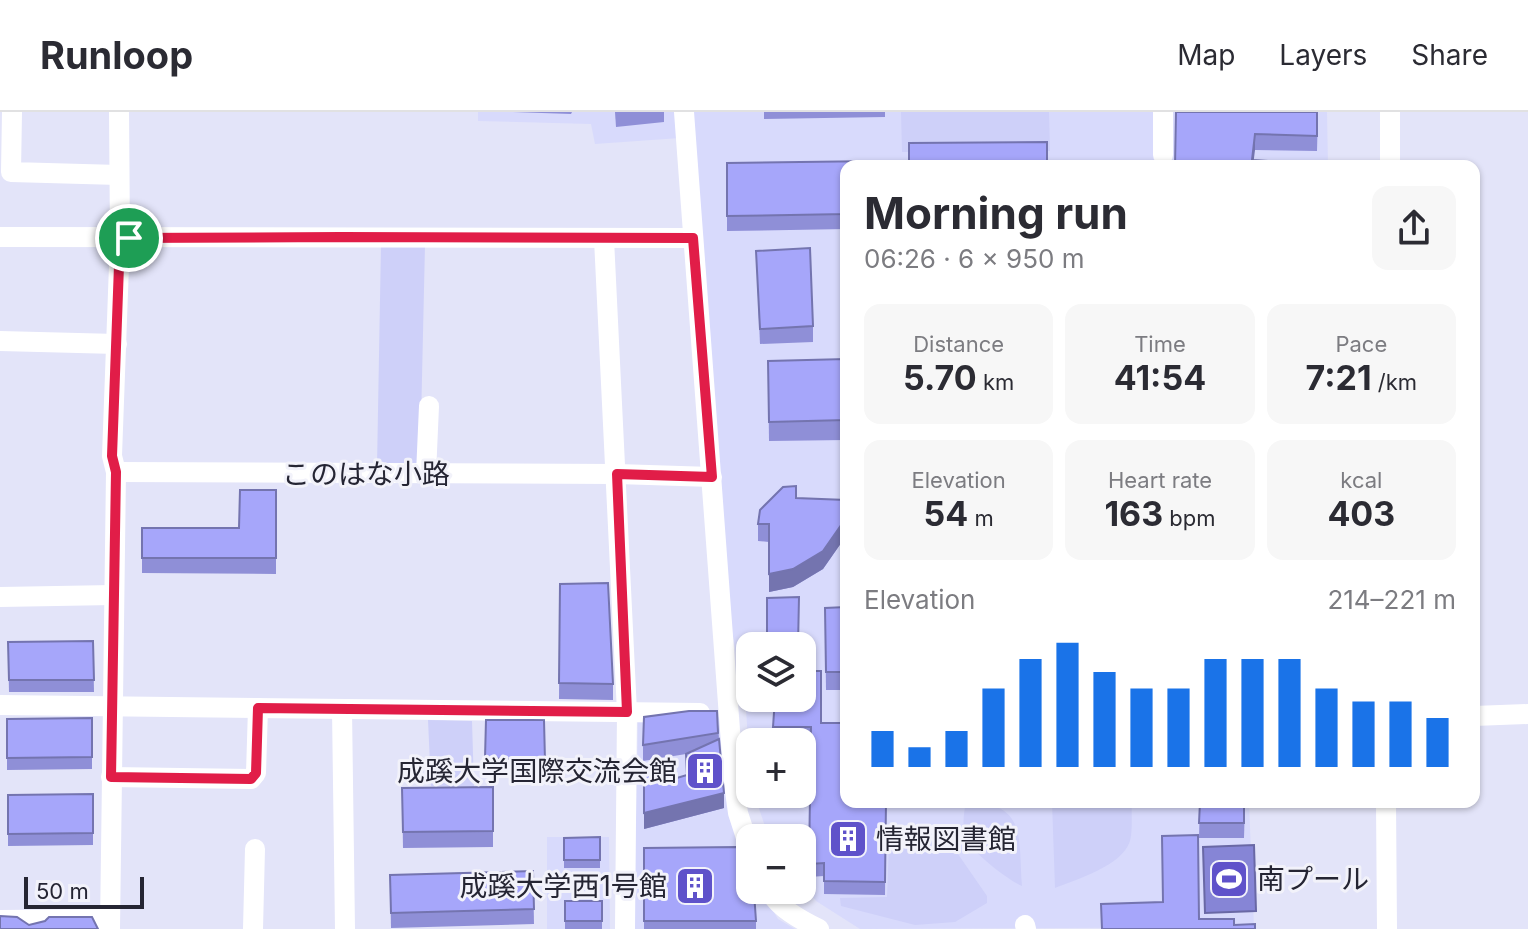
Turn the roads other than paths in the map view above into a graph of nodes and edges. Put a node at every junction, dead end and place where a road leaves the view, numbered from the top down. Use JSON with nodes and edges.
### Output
{"nodes":[{"id":1,"x":12,"y":112,"type":"edge"},
{"id":2,"x":119,"y":112,"type":"edge"},
{"id":3,"x":684,"y":112,"type":"edge"},
{"id":4,"x":1163,"y":112,"type":"edge"},
{"id":5,"x":1390,"y":112,"type":"edge"},
{"id":6,"x":1163,"y":155,"type":"dead end"},
{"id":7,"x":1390,"y":160,"type":"edge"},
{"id":8,"x":119,"y":175,"type":"junction"},
{"id":9,"x":0,"y":237,"type":"edge"},
{"id":10,"x":120,"y":238,"type":"junction"},
{"id":11,"x":693,"y":238,"type":"junction"},
{"id":12,"x":604,"y":239,"type":"junction"},
{"id":13,"x":0,"y":341,"type":"edge"},
{"id":14,"x":117,"y":344,"type":"junction"},
{"id":15,"x":429,"y":406,"type":"dead end"},
{"id":16,"x":116,"y":472,"type":"junction"},
{"id":17,"x":426,"y":474,"type":"junction"},
{"id":18,"x":617,"y":474,"type":"junction"},
{"id":19,"x":712,"y":477,"type":"junction"},
{"id":20,"x":113,"y":595,"type":"junction"},
{"id":21,"x":0,"y":597,"type":"edge"},
{"id":22,"x":0,"y":705,"type":"edge"},
{"id":23,"x":111,"y":706,"type":"junction"},
{"id":24,"x":258,"y":708,"type":"junction"},
{"id":25,"x":342,"y":709,"type":"junction"},
{"id":26,"x":627,"y":712,"type":"junction"},
{"id":27,"x":729,"y":714,"type":"junction"},
{"id":28,"x":1528,"y":714,"type":"edge"},
{"id":29,"x":1480,"y":716,"type":"edge"},
{"id":30,"x":111,"y":777,"type":"junction"},
{"id":31,"x":1386,"y":808,"type":"edge"},
{"id":32,"x":742,"y":824,"type":"edge"},
{"id":33,"x":255,"y":849,"type":"dead end"},
{"id":34,"x":780,"y":904,"type":"edge"},
{"id":35,"x":0,"y":920,"type":"edge"},
{"id":36,"x":110,"y":924,"type":"edge"},
{"id":37,"x":253,"y":929,"type":"edge"},
{"id":38,"x":345,"y":929,"type":"edge"},
{"id":39,"x":625,"y":929,"type":"edge"},
{"id":40,"x":819,"y":929,"type":"edge"},
{"id":41,"x":1387,"y":929,"type":"edge"}],
"edges":[{"from":1,"to":8,"type":"street"},
{"from":2,"to":8,"type":"street"},
{"from":3,"to":11,"type":"street"},
{"from":4,"to":6,"type":"street"},
{"from":5,"to":7,"type":"street"},
{"from":8,"to":10,"type":"street"},
{"from":9,"to":10,"type":"street"},
{"from":10,"to":12,"type":"street"},
{"from":10,"to":14,"type":"street"},
{"from":11,"to":12,"type":"street"},
{"from":11,"to":19,"type":"street"},
{"from":12,"to":18,"type":"street"},
{"from":13,"to":14,"type":"street"},
{"from":14,"to":16,"type":"street"},
{"from":15,"to":17,"type":"street"},
{"from":16,"to":17,"type":"street","name":"このはな小路"},
{"from":16,"to":20,"type":"street"},
{"from":17,"to":18,"type":"street","name":"このはな小路"},
{"from":18,"to":19,"type":"street","name":"このはな小路"},
{"from":18,"to":26,"type":"street"},
{"from":19,"to":27,"type":"street"},
{"from":20,"to":21,"type":"street"},
{"from":20,"to":23,"type":"street"},
{"from":22,"to":23,"type":"street"},
{"from":23,"to":24,"type":"street"},
{"from":23,"to":30,"type":"street"},
{"from":24,"to":25,"type":"street"},
{"from":24,"to":30,"type":"street"},
{"from":25,"to":26,"type":"street"},
{"from":25,"to":38,"type":"street"},
{"from":26,"to":27,"type":"street"},
{"from":26,"to":39,"type":"street"},
{"from":27,"to":32,"type":"street"},
{"from":28,"to":29,"type":"street"},
{"from":30,"to":36,"type":"street"},
{"from":31,"to":41,"type":"street"},
{"from":33,"to":37,"type":"street"},
{"from":34,"to":40,"type":"street"},
{"from":35,"to":36,"type":"street"}]}
